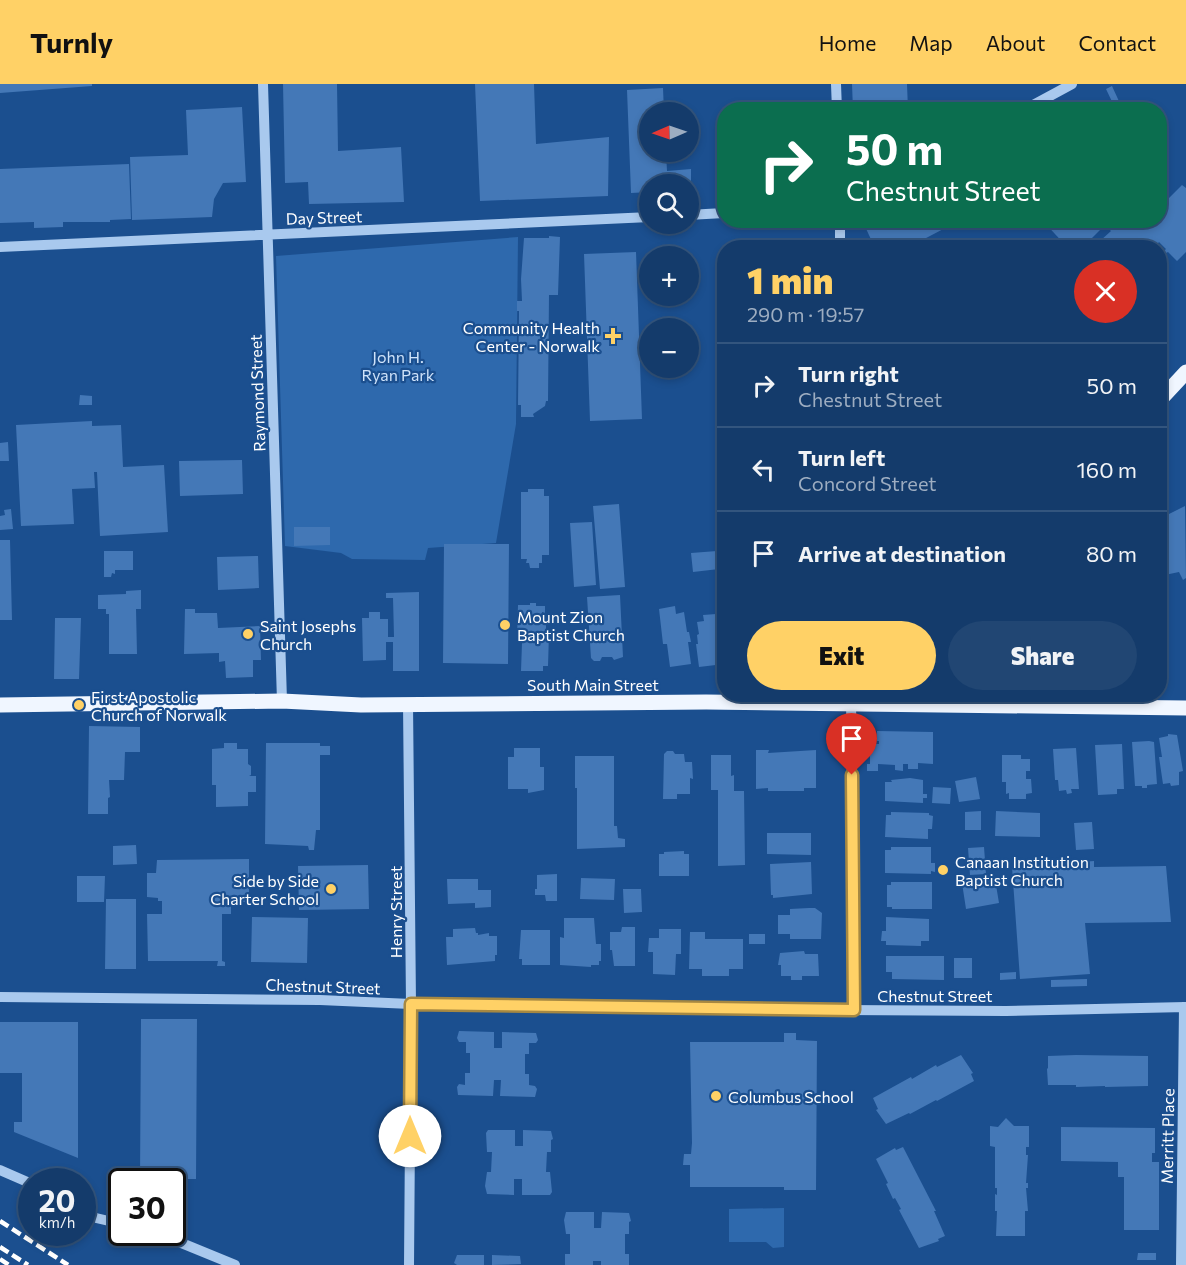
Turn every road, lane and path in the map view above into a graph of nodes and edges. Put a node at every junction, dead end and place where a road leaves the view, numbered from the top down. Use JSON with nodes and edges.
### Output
{"nodes":[{"id":1,"x":263,"y":84,"type":"edge"},
{"id":2,"x":837,"y":84,"type":"edge"},
{"id":3,"x":1072,"y":84,"type":"edge"},
{"id":4,"x":837,"y":102,"type":"edge"},
{"id":5,"x":1039,"y":102,"type":"edge"},
{"id":6,"x":717,"y":213,"type":"edge"},
{"id":7,"x":699,"y":214,"type":"edge"},
{"id":8,"x":639,"y":217,"type":"edge"},
{"id":9,"x":267,"y":234,"type":"junction"},
{"id":10,"x":0,"y":247,"type":"edge"},
{"id":11,"x":1186,"y":372,"type":"edge"},
{"id":12,"x":1167,"y":392,"type":"edge"},
{"id":13,"x":282,"y":702,"type":"junction"},
{"id":14,"x":717,"y":702,"type":"edge"},
{"id":15,"x":851,"y":702,"type":"edge"},
{"id":16,"x":979,"y":702,"type":"edge"},
{"id":17,"x":408,"y":703,"type":"junction"},
{"id":18,"x":0,"y":705,"type":"edge"},
{"id":19,"x":1186,"y":708,"type":"edge"},
{"id":20,"x":0,"y":997,"type":"edge"},
{"id":21,"x":411,"y":1004,"type":"junction"},
{"id":22,"x":1185,"y":1007,"type":"edge"},
{"id":23,"x":854,"y":1010,"type":"junction"},
{"id":24,"x":0,"y":1170,"type":"edge"},
{"id":25,"x":18,"y":1178,"type":"edge"},
{"id":26,"x":186,"y":1245,"type":"edge"},
{"id":27,"x":235,"y":1265,"type":"edge"},
{"id":28,"x":409,"y":1265,"type":"edge"},
{"id":29,"x":1181,"y":1265,"type":"edge"}],
"edges":[{"from":1,"to":9,"type":"street","name":"Raymond Street"},
{"from":2,"to":4,"type":"street"},
{"from":3,"to":5,"type":"street"},
{"from":6,"to":7,"type":"street"},
{"from":8,"to":9,"type":"street","name":"Day Street"},
{"from":9,"to":10,"type":"street","name":"Day Street"},
{"from":9,"to":13,"type":"street","name":"Raymond Street"},
{"from":11,"to":12,"type":"main road"},
{"from":13,"to":17,"type":"main road","name":"South Main Street"},
{"from":13,"to":18,"type":"main road","name":"South Main Street"},
{"from":14,"to":17,"type":"main road","name":"South Main Street"},
{"from":15,"to":23,"type":"street"},
{"from":16,"to":19,"type":"main road","name":"South Main Street"},
{"from":17,"to":21,"type":"street","name":"Henry Street"},
{"from":20,"to":21,"type":"street","name":"Chestnut Street"},
{"from":21,"to":23,"type":"street","name":"Chestnut Street"},
{"from":21,"to":28,"type":"street","name":"Henry Street"},
{"from":22,"to":23,"type":"street","name":"Chestnut Street"},
{"from":22,"to":29,"type":"street","name":"Merritt Place"},
{"from":24,"to":25,"type":"street"},
{"from":26,"to":27,"type":"street"}]}
